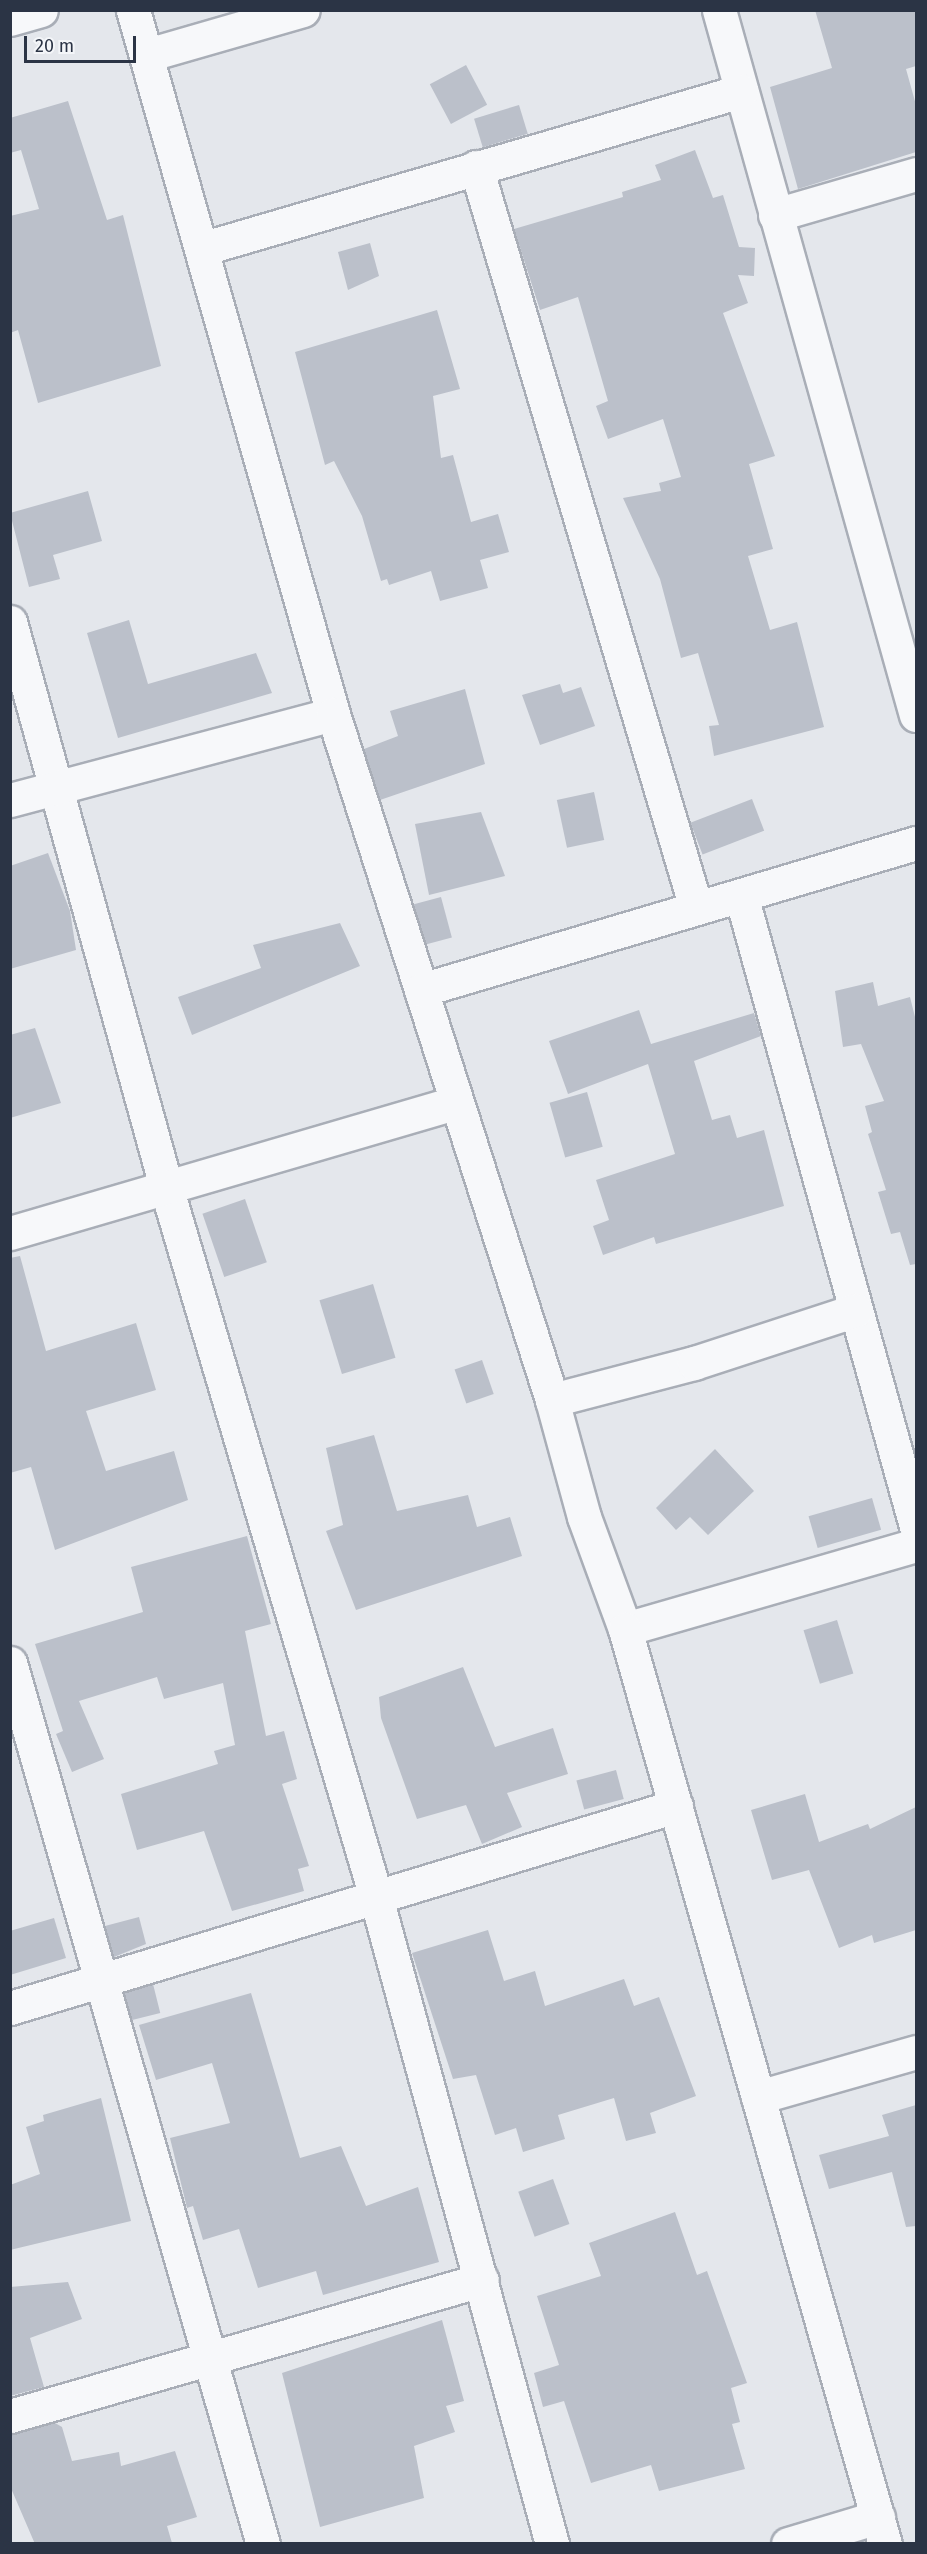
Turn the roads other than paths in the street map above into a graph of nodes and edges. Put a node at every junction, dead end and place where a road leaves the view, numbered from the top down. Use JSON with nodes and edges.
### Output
{"nodes":[{"id":1,"x":41,"y":10,"type":"edge"},
{"id":2,"x":133,"y":10,"type":"edge"},
{"id":3,"x":303,"y":10,"type":"edge"},
{"id":4,"x":719,"y":10,"type":"edge"},
{"id":5,"x":10,"y":20,"type":"edge"},
{"id":6,"x":147,"y":55,"type":"junction"},
{"id":7,"x":741,"y":91,"type":"junction"},
{"id":8,"x":476,"y":167,"type":"junction"},
{"id":9,"x":916,"y":174,"type":"edge"},
{"id":10,"x":775,"y":215,"type":"junction"},
{"id":11,"x":201,"y":249,"type":"junction"},
{"id":12,"x":10,"y":622,"type":"edge"},
{"id":13,"x":333,"y":714,"type":"junction"},
{"id":14,"x":916,"y":715,"type":"edge"},
{"id":15,"x":57,"y":786,"type":"junction"},
{"id":16,"x":10,"y":800,"type":"edge"},
{"id":17,"x":916,"y":843,"type":"edge"},
{"id":18,"x":741,"y":895,"type":"junction"},
{"id":19,"x":696,"y":908,"type":"junction"},
{"id":20,"x":421,"y":990,"type":"junction"},
{"id":21,"x":454,"y":1103,"type":"junction"},
{"id":22,"x":167,"y":1190,"type":"junction"},
{"id":23,"x":10,"y":1233,"type":"edge"},
{"id":24,"x":856,"y":1310,"type":"junction"},
{"id":25,"x":552,"y":1400,"type":"junction"},
{"id":26,"x":916,"y":1526,"type":"edge"},
{"id":27,"x":916,"y":1545,"type":"edge"},
{"id":28,"x":625,"y":1629,"type":"junction"},
{"id":29,"x":10,"y":1663,"type":"edge"},
{"id":30,"x":676,"y":1806,"type":"junction"},
{"id":31,"x":376,"y":1897,"type":"junction"},
{"id":32,"x":105,"y":1980,"type":"junction"},
{"id":33,"x":10,"y":2008,"type":"edge"},
{"id":34,"x":916,"y":2052,"type":"edge"},
{"id":35,"x":758,"y":2097,"type":"junction"},
{"id":36,"x":482,"y":2280,"type":"junction"},
{"id":37,"x":211,"y":2355,"type":"junction"},
{"id":38,"x":10,"y":2416,"type":"edge"},
{"id":39,"x":881,"y":2530,"type":"edge"},
{"id":40,"x":263,"y":2544,"type":"edge"},
{"id":41,"x":552,"y":2544,"type":"edge"},
{"id":42,"x":788,"y":2544,"type":"edge"}],
"edges":[{"from":1,"to":5,"type":"street"},
{"from":2,"to":6,"type":"street"},
{"from":3,"to":6,"type":"street"},
{"from":4,"to":7,"type":"street"},
{"from":6,"to":11,"type":"street"},
{"from":7,"to":8,"type":"street"},
{"from":7,"to":10,"type":"street"},
{"from":8,"to":11,"type":"street"},
{"from":8,"to":19,"type":"street"},
{"from":9,"to":10,"type":"street"},
{"from":10,"to":14,"type":"street"},
{"from":11,"to":13,"type":"street"},
{"from":12,"to":15,"type":"street"},
{"from":13,"to":15,"type":"street"},
{"from":13,"to":20,"type":"street"},
{"from":15,"to":16,"type":"street"},
{"from":15,"to":22,"type":"street"},
{"from":17,"to":18,"type":"street"},
{"from":18,"to":19,"type":"street"},
{"from":18,"to":24,"type":"street"},
{"from":19,"to":20,"type":"street"},
{"from":20,"to":21,"type":"street"},
{"from":21,"to":22,"type":"street"},
{"from":21,"to":25,"type":"street"},
{"from":22,"to":23,"type":"street"},
{"from":22,"to":31,"type":"street"},
{"from":24,"to":25,"type":"street"},
{"from":24,"to":26,"type":"street"},
{"from":25,"to":28,"type":"street"},
{"from":27,"to":28,"type":"street"},
{"from":28,"to":30,"type":"street"},
{"from":29,"to":32,"type":"street"},
{"from":30,"to":31,"type":"street"},
{"from":30,"to":35,"type":"street"},
{"from":31,"to":32,"type":"street"},
{"from":31,"to":36,"type":"street"},
{"from":32,"to":33,"type":"street"},
{"from":32,"to":37,"type":"street"},
{"from":34,"to":35,"type":"street"},
{"from":35,"to":39,"type":"street"},
{"from":36,"to":37,"type":"street"},
{"from":36,"to":41,"type":"street"},
{"from":37,"to":38,"type":"street"},
{"from":37,"to":40,"type":"street"},
{"from":39,"to":42,"type":"street"}]}
